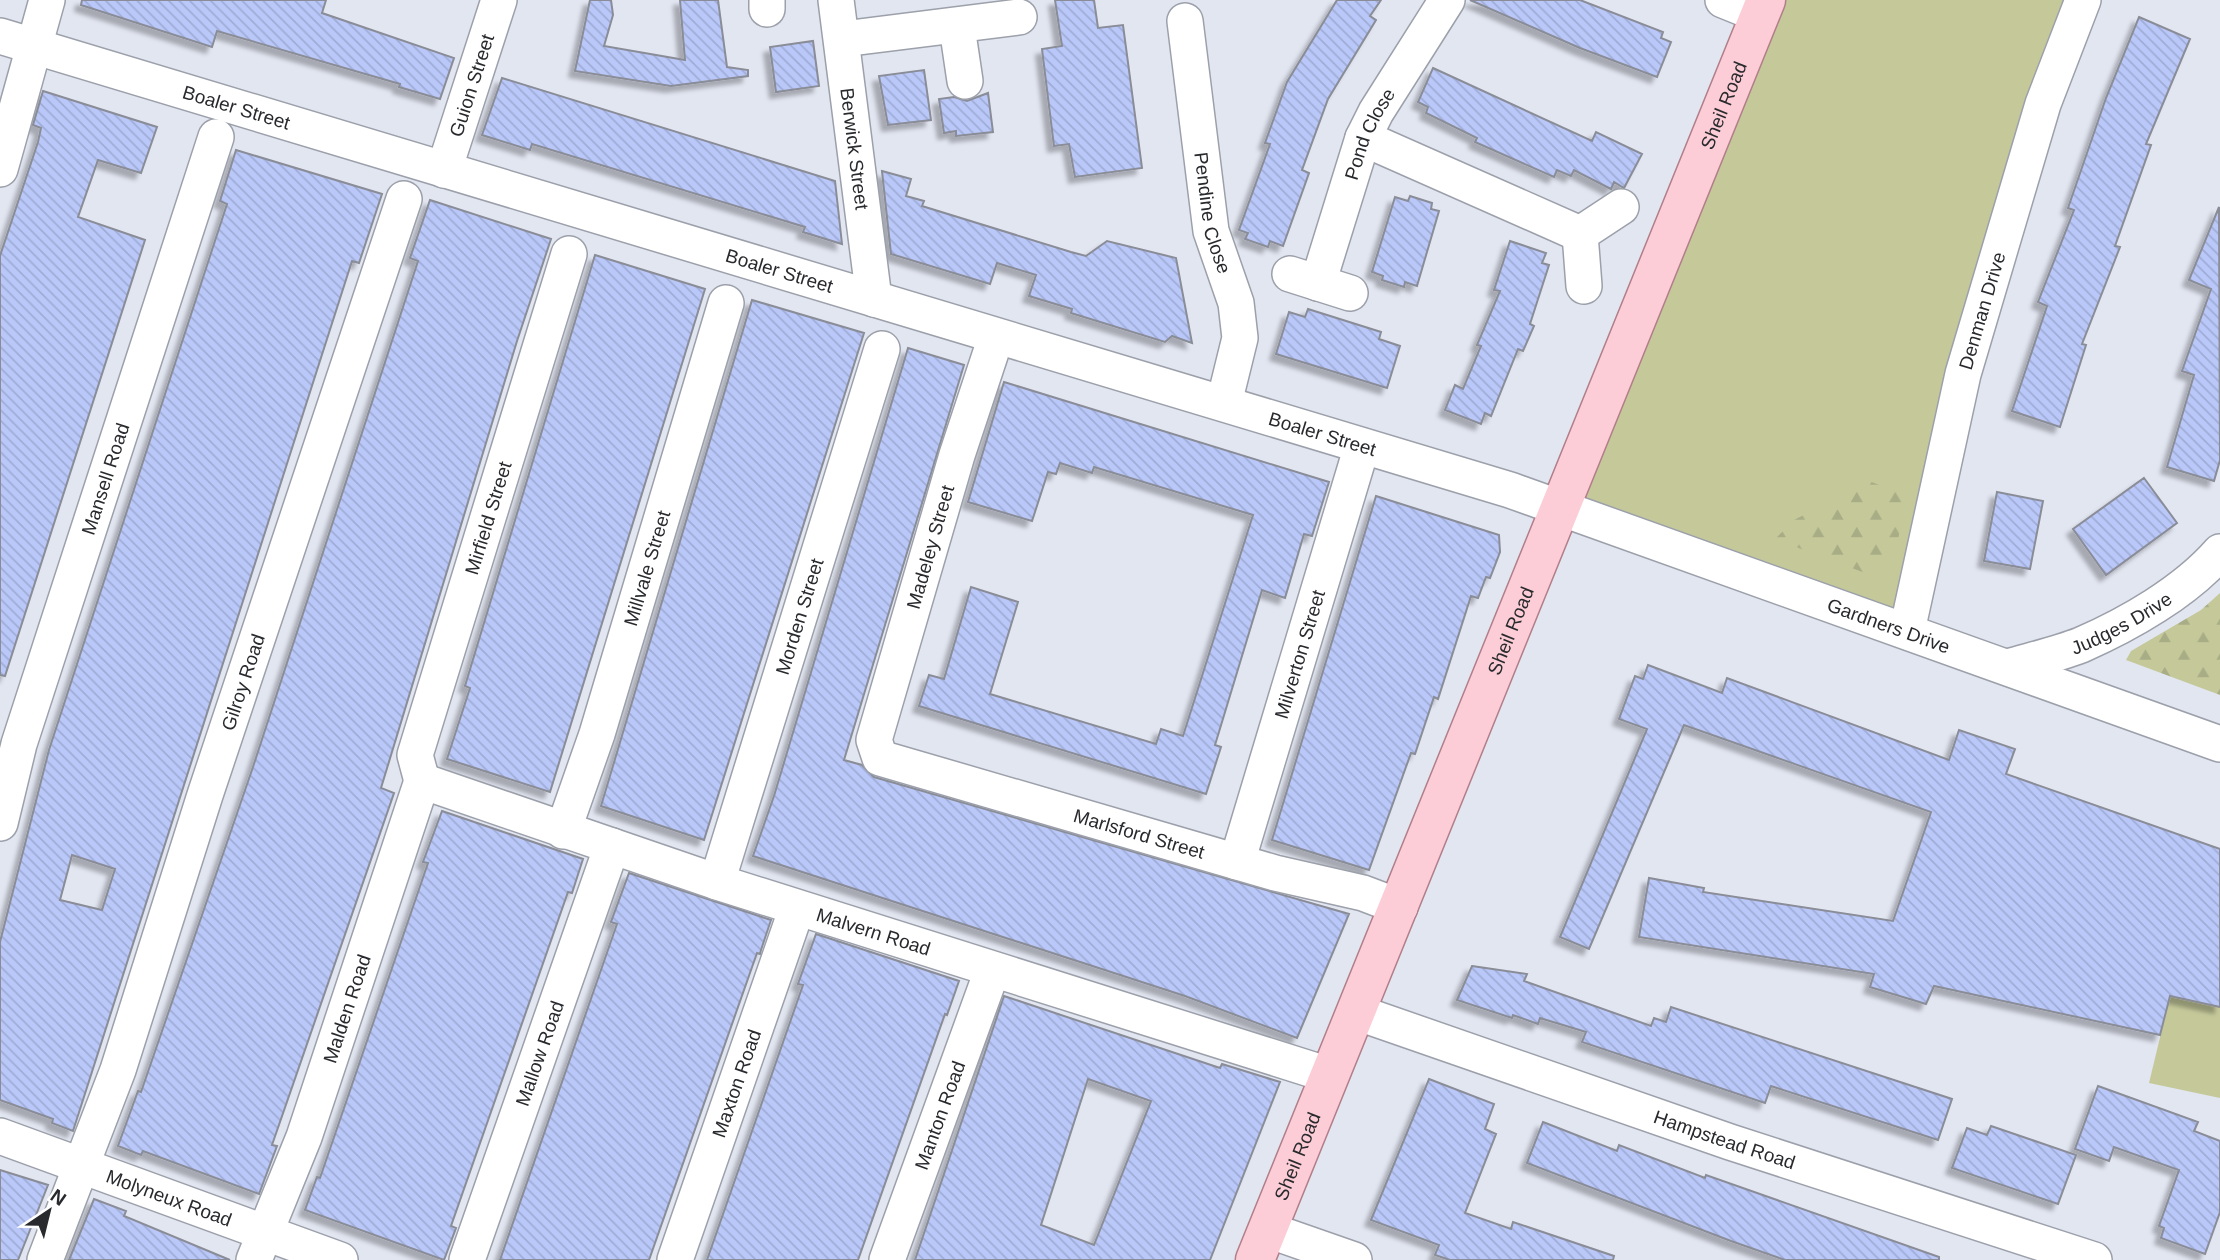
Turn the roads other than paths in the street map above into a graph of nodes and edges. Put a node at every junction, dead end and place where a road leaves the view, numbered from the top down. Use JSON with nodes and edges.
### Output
{"nodes":[{"id":1,"x":47,"y":0,"type":"edge"},
{"id":2,"x":499,"y":0,"type":"edge"},
{"id":3,"x":836,"y":0,"type":"edge"},
{"id":4,"x":1447,"y":0,"type":"edge"},
{"id":5,"x":1723,"y":0,"type":"edge"},
{"id":6,"x":2083,"y":0,"type":"edge"},
{"id":7,"x":1763,"y":7,"type":"edge"},
{"id":8,"x":1019,"y":17,"type":"dead end"},
{"id":9,"x":1185,"y":21,"type":"dead end"},
{"id":10,"x":957,"y":27,"type":"junction"},
{"id":11,"x":0,"y":36,"type":"edge"},
{"id":12,"x":843,"y":39,"type":"junction"},
{"id":13,"x":34,"y":47,"type":"junction"},
{"id":14,"x":965,"y":80,"type":"dead end"},
{"id":15,"x":216,"y":137,"type":"dead end"},
{"id":16,"x":1363,"y":138,"type":"junction"},
{"id":17,"x":0,"y":169,"type":"edge"},
{"id":18,"x":444,"y":170,"type":"junction"},
{"id":19,"x":404,"y":198,"type":"dead end"},
{"id":20,"x":1621,"y":207,"type":"dead end"},
{"id":21,"x":1580,"y":234,"type":"junction"},
{"id":22,"x":569,"y":254,"type":"dead end"},
{"id":23,"x":1319,"y":283,"type":"dead end"},
{"id":24,"x":1584,"y":286,"type":"dead end"},
{"id":25,"x":874,"y":299,"type":"junction"},
{"id":26,"x":726,"y":303,"type":"dead end"},
{"id":27,"x":996,"y":337,"type":"junction"},
{"id":28,"x":882,"y":349,"type":"dead end"},
{"id":29,"x":1224,"y":402,"type":"junction"},
{"id":30,"x":1362,"y":446,"type":"junction"},
{"id":31,"x":1559,"y":507,"type":"junction"},
{"id":32,"x":2220,"y":552,"type":"edge"},
{"id":33,"x":1907,"y":631,"type":"junction"},
{"id":34,"x":2008,"y":667,"type":"junction"},
{"id":35,"x":2220,"y":744,"type":"edge"},
{"id":36,"x":880,"y":758,"type":"joint"},
{"id":37,"x":422,"y":782,"type":"junction"},
{"id":38,"x":0,"y":823,"type":"edge"},
{"id":39,"x":563,"y":831,"type":"junction"},
{"id":40,"x":612,"y":846,"type":"junction"},
{"id":41,"x":1237,"y":862,"type":"junction"},
{"id":42,"x":717,"y":882,"type":"junction"},
{"id":43,"x":1400,"y":907,"type":"junction"},
{"id":44,"x":797,"y":908,"type":"junction"},
{"id":45,"x":992,"y":971,"type":"junction"},
{"id":46,"x":1356,"y":1012,"type":"junction"},
{"id":47,"x":1329,"y":1075,"type":"junction"},
{"id":48,"x":0,"y":1136,"type":"edge"},
{"id":49,"x":82,"y":1165,"type":"junction"},
{"id":50,"x":1261,"y":1245,"type":"edge"},
{"id":51,"x":259,"y":1246,"type":"edge"},
{"id":52,"x":46,"y":1260,"type":"edge"},
{"id":53,"x":340,"y":1260,"type":"edge"},
{"id":54,"x":467,"y":1260,"type":"edge"},
{"id":55,"x":675,"y":1260,"type":"edge"},
{"id":56,"x":887,"y":1260,"type":"edge"},
{"id":57,"x":1354,"y":1260,"type":"edge"},
{"id":58,"x":2094,"y":1260,"type":"edge"}],
"edges":[{"from":1,"to":13,"type":"street"},
{"from":2,"to":18,"type":"street","name":"Guion Street"},
{"from":3,"to":12,"type":"street","name":"Berwick Street"},
{"from":4,"to":16,"type":"street","name":"Pond Close"},
{"from":5,"to":7,"type":"street"},
{"from":6,"to":33,"type":"street","name":"Denman Drive"},
{"from":7,"to":31,"type":"main road","name":"Sheil Road"},
{"from":8,"to":10,"type":"street"},
{"from":9,"to":29,"type":"street","name":"Pendine Close"},
{"from":10,"to":12,"type":"street"},
{"from":10,"to":14,"type":"street"},
{"from":11,"to":13,"type":"street","name":"Boaler Street"},
{"from":12,"to":25,"type":"street","name":"Berwick Street"},
{"from":13,"to":17,"type":"street"},
{"from":13,"to":18,"type":"street","name":"Boaler Street"},
{"from":15,"to":38,"type":"street","name":"Mansell Road"},
{"from":16,"to":21,"type":"street"},
{"from":16,"to":23,"type":"street","name":"Pond Close"},
{"from":18,"to":25,"type":"street","name":"Boaler Street"},
{"from":19,"to":49,"type":"street","name":"Gilroy Road"},
{"from":20,"to":21,"type":"street"},
{"from":21,"to":24,"type":"street"},
{"from":22,"to":37,"type":"street","name":"Mirfield Street"},
{"from":25,"to":27,"type":"street","name":"Boaler Street"},
{"from":26,"to":39,"type":"street","name":"Millvale Street"},
{"from":27,"to":29,"type":"street","name":"Boaler Street"},
{"from":27,"to":36,"type":"street","name":"Madeley Street"},
{"from":28,"to":42,"type":"street","name":"Morden Street"},
{"from":29,"to":30,"type":"street","name":"Boaler Street"},
{"from":30,"to":31,"type":"street","name":"Boaler Street"},
{"from":30,"to":41,"type":"street","name":"Milverton Street"},
{"from":31,"to":33,"type":"street","name":"Gardners Drive"},
{"from":31,"to":43,"type":"main road","name":"Sheil Road"},
{"from":32,"to":34,"type":"street","name":"Judges Drive"},
{"from":33,"to":34,"type":"street","name":"Gardners Drive"},
{"from":34,"to":35,"type":"street","name":"Gardners Drive"},
{"from":36,"to":41,"type":"street","name":"Marlsford Street"},
{"from":37,"to":39,"type":"street","name":"Malvern Road"},
{"from":37,"to":51,"type":"street","name":"Malden Road"},
{"from":39,"to":40,"type":"street","name":"Malvern Road"},
{"from":40,"to":42,"type":"street","name":"Malvern Road"},
{"from":40,"to":54,"type":"street","name":"Mallow Road"},
{"from":41,"to":43,"type":"street","name":"Marlsford Street"},
{"from":42,"to":44,"type":"street","name":"Malvern Road"},
{"from":43,"to":46,"type":"main road","name":"Sheil Road"},
{"from":44,"to":45,"type":"street","name":"Malvern Road"},
{"from":44,"to":55,"type":"street","name":"Maxton Road"},
{"from":45,"to":47,"type":"street","name":"Malvern Road"},
{"from":45,"to":56,"type":"street","name":"Manton Road"},
{"from":46,"to":47,"type":"main road","name":"Sheil Road"},
{"from":46,"to":58,"type":"street","name":"Hampstead Road"},
{"from":47,"to":50,"type":"main road","name":"Sheil Road"},
{"from":48,"to":49,"type":"street","name":"Molyneux Road"},
{"from":49,"to":51,"type":"street","name":"Molyneux Road"},
{"from":49,"to":52,"type":"street","name":"Gilroy Road"},
{"from":50,"to":57,"type":"street"},
{"from":51,"to":53,"type":"street","name":"Molyneux Road"}]}
